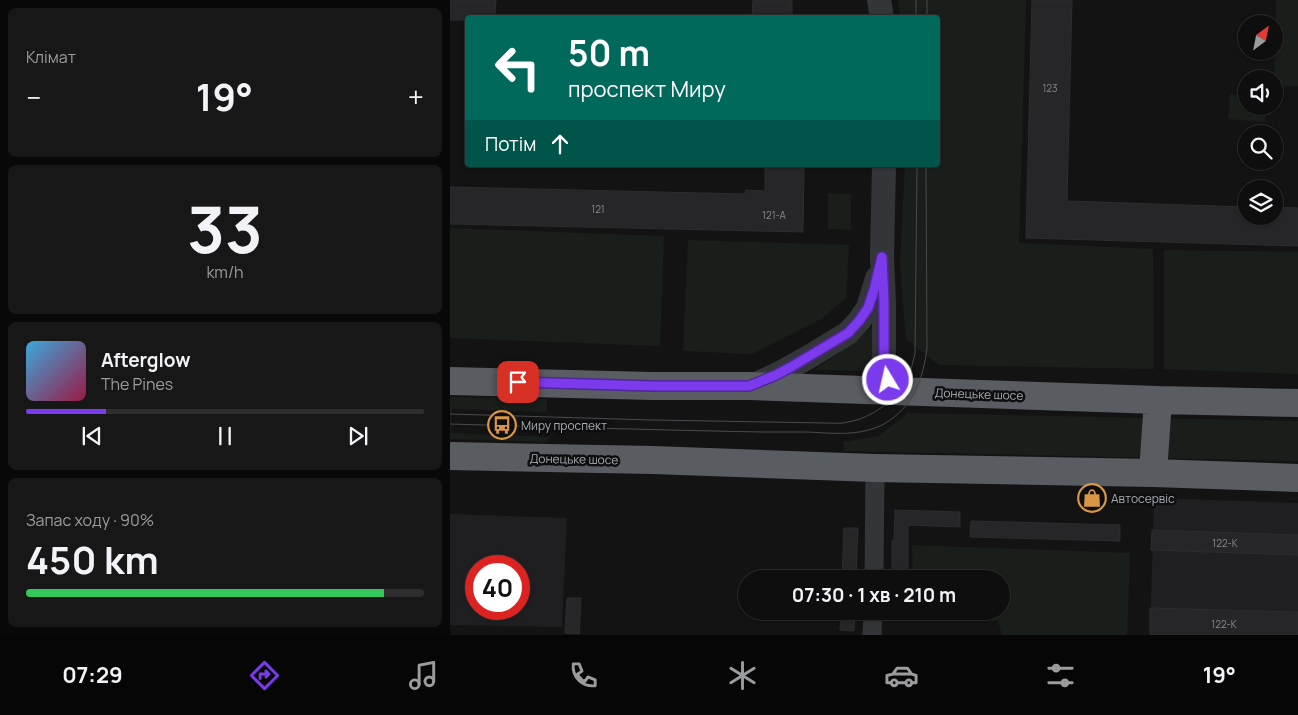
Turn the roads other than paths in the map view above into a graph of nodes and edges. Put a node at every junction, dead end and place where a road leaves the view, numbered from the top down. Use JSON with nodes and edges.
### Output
{"nodes":[{"id":1,"x":879,"y":0,"type":"edge"},
{"id":2,"x":882,"y":15,"type":"edge"},
{"id":3,"x":884,"y":167,"type":"edge"},
{"id":4,"x":882,"y":257,"type":"junction"},
{"id":5,"x":450,"y":381,"type":"edge"},
{"id":6,"x":749,"y":386,"type":"junction"},
{"id":7,"x":899,"y":391,"type":"junction"},
{"id":8,"x":1158,"y":400,"type":"junction"},
{"id":9,"x":1298,"y":403,"type":"edge"},
{"id":10,"x":450,"y":456,"type":"edge"},
{"id":11,"x":875,"y":468,"type":"junction"},
{"id":12,"x":1153,"y":473,"type":"junction"},
{"id":13,"x":1298,"y":478,"type":"edge"},
{"id":14,"x":874,"y":570,"type":"edge"},
{"id":15,"x":873,"y":620,"type":"edge"},
{"id":16,"x":872,"y":635,"type":"edge"}],
"edges":[{"from":1,"to":2,"type":"street"},
{"from":3,"to":4,"type":"street"},
{"from":4,"to":6,"type":"street"},
{"from":4,"to":7,"type":"street"},
{"from":5,"to":6,"type":"highway","name":"Донецьке шосе"},
{"from":6,"to":7,"type":"highway","name":"Донецьке шосе"},
{"from":7,"to":8,"type":"highway","name":"Донецьке шосе"},
{"from":8,"to":9,"type":"highway","name":"Донецьке шосе"},
{"from":8,"to":12,"type":"highway"},
{"from":10,"to":11,"type":"highway","name":"Донецьке шосе"},
{"from":11,"to":12,"type":"highway","name":"Донецьке шосе"},
{"from":11,"to":14,"type":"street"},
{"from":12,"to":13,"type":"highway","name":"Донецьке шосе"},
{"from":15,"to":16,"type":"street"}]}
